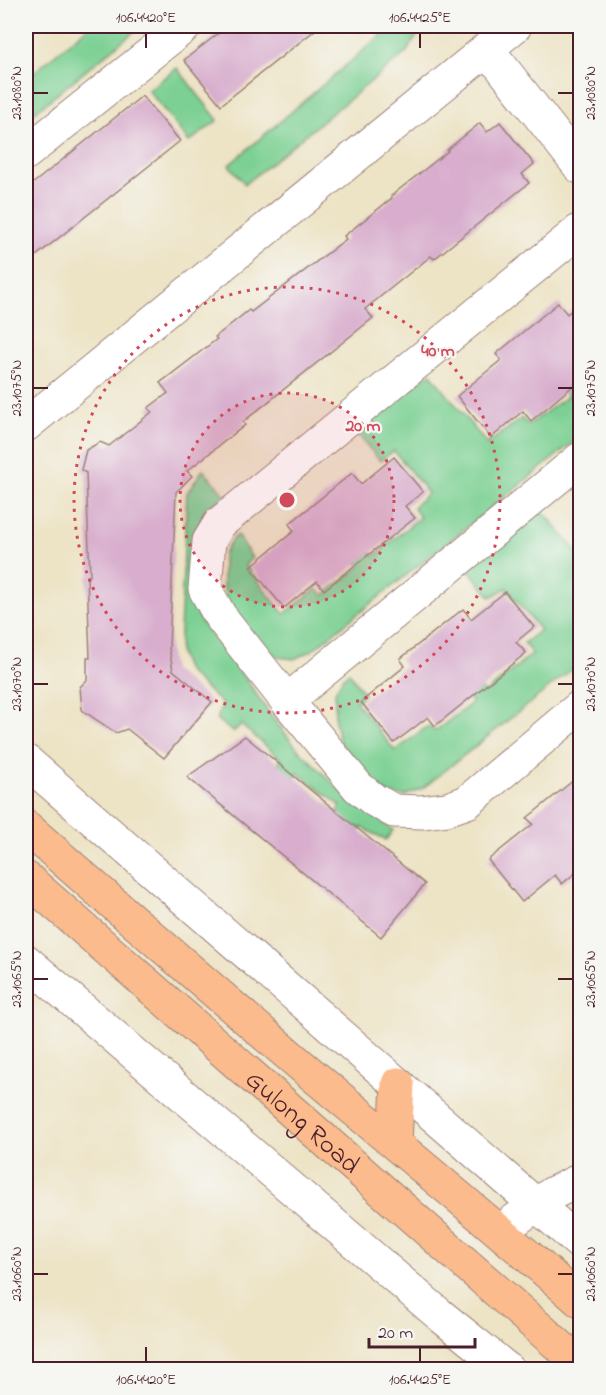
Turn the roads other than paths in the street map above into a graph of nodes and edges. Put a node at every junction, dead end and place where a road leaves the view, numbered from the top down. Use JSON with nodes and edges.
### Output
{"nodes":[{"id":1,"x":185,"y":26,"type":"edge"},
{"id":2,"x":515,"y":26,"type":"edge"},
{"id":3,"x":485,"y":38,"type":"edge"},
{"id":4,"x":26,"y":153,"type":"edge"},
{"id":5,"x":580,"y":167,"type":"edge"},
{"id":6,"x":580,"y":230,"type":"edge"},
{"id":7,"x":26,"y":400,"type":"edge"},
{"id":8,"x":26,"y":425,"type":"edge"},
{"id":9,"x":580,"y":459,"type":"edge"},
{"id":10,"x":287,"y":701,"type":"junction"},
{"id":11,"x":580,"y":707,"type":"edge"},
{"id":12,"x":26,"y":761,"type":"edge"},
{"id":13,"x":26,"y":828,"type":"edge"},
{"id":14,"x":26,"y":878,"type":"edge"},
{"id":15,"x":26,"y":961,"type":"edge"},
{"id":16,"x":398,"y":1084,"type":"junction"},
{"id":17,"x":395,"y":1143,"type":"junction"},
{"id":18,"x":580,"y":1180,"type":"edge"},
{"id":19,"x":537,"y":1205,"type":"junction"},
{"id":20,"x":500,"y":1231,"type":"junction"},
{"id":21,"x":580,"y":1243,"type":"edge"},
{"id":22,"x":580,"y":1301,"type":"edge"},
{"id":23,"x":580,"y":1364,"type":"edge"},
{"id":24,"x":508,"y":1370,"type":"edge"}],
"edges":[{"from":1,"to":4,"type":"street"},
{"from":2,"to":3,"type":"street"},
{"from":3,"to":5,"type":"street"},
{"from":3,"to":7,"type":"street"},
{"from":3,"to":8,"type":"street"},
{"from":6,"to":10,"type":"street"},
{"from":9,"to":10,"type":"street"},
{"from":10,"to":11,"type":"street"},
{"from":12,"to":16,"type":"street"},
{"from":13,"to":17,"type":"main road","name":"Gulong Road"},
{"from":14,"to":23,"type":"main road","name":"Gulong Road"},
{"from":15,"to":24,"type":"street"},
{"from":16,"to":17,"type":"main road"},
{"from":16,"to":19,"type":"street"},
{"from":17,"to":20,"type":"main road","name":"Gulong Road"},
{"from":18,"to":19,"type":"street"},
{"from":19,"to":20,"type":"street"},
{"from":19,"to":21,"type":"street"},
{"from":20,"to":22,"type":"main road","name":"Gulong Road"}]}
